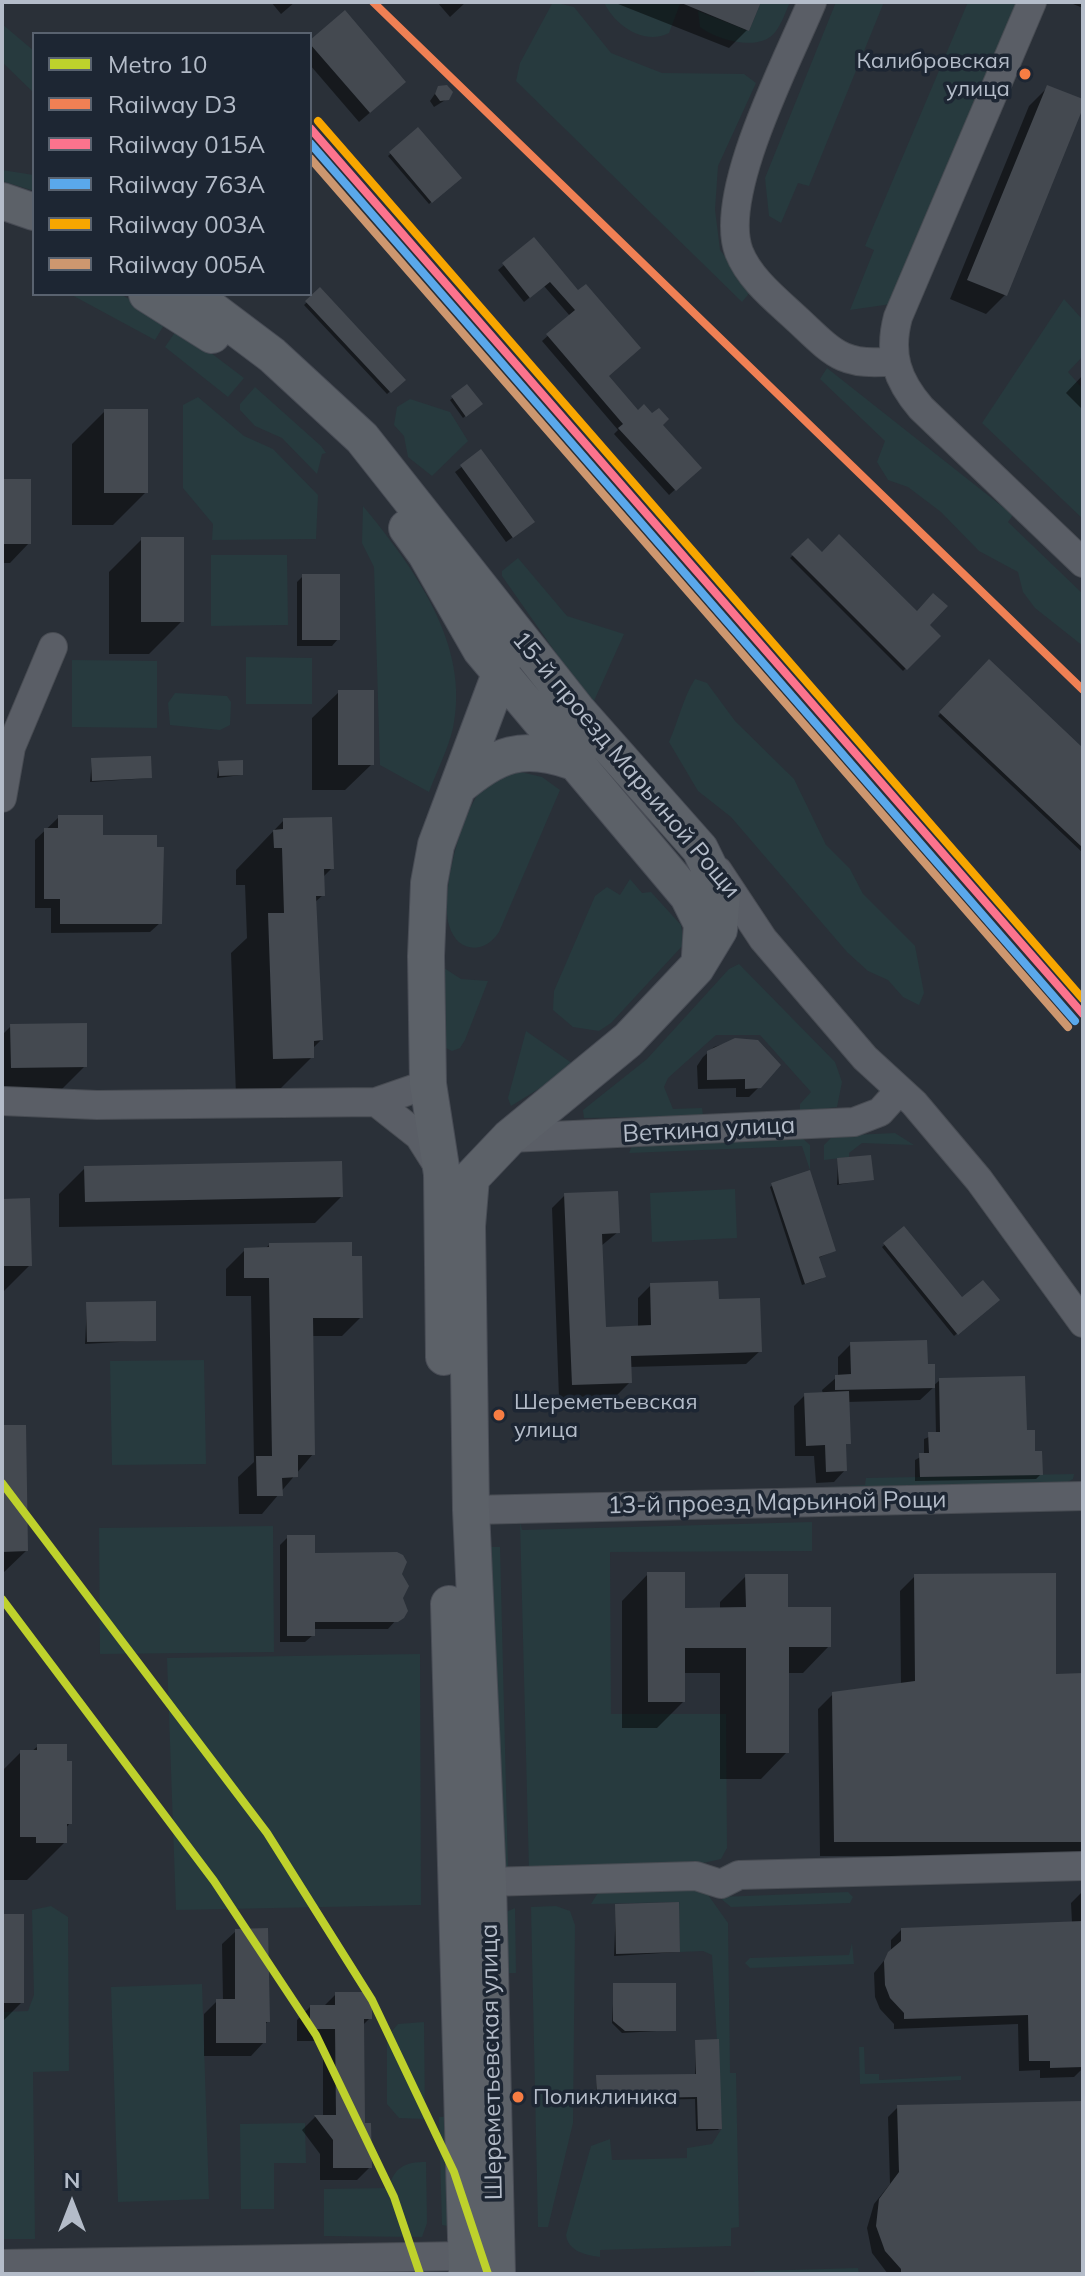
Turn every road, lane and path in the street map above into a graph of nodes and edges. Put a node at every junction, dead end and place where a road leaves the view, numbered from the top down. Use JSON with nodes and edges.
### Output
{"nodes":[{"id":1,"x":812,"y":2,"type":"edge"},
{"id":2,"x":1032,"y":2,"type":"edge"},
{"id":3,"x":2,"y":201,"type":"edge"},
{"id":4,"x":32,"y":211,"type":"edge"},
{"id":5,"x":2,"y":227,"type":"edge"},
{"id":6,"x":32,"y":237,"type":"edge"},
{"id":7,"x":150,"y":296,"type":"edge"},
{"id":8,"x":194,"y":296,"type":"edge"},
{"id":9,"x":894,"y":361,"type":"junction"},
{"id":10,"x":1083,"y":563,"type":"edge"},
{"id":11,"x":499,"y":613,"type":"junction"},
{"id":12,"x":468,"y":633,"type":"junction"},
{"id":13,"x":53,"y":647,"type":"dead end"},
{"id":14,"x":510,"y":686,"type":"junction"},
{"id":15,"x":577,"y":710,"type":"junction"},
{"id":16,"x":476,"y":734,"type":"junction"},
{"id":17,"x":571,"y":761,"type":"junction"},
{"id":18,"x":458,"y":787,"type":"junction"},
{"id":19,"x":2,"y":798,"type":"edge"},
{"id":20,"x":700,"y":849,"type":"junction"},
{"id":21,"x":670,"y":873,"type":"junction"},
{"id":22,"x":723,"y":914,"type":"junction"},
{"id":23,"x":763,"y":939,"type":"junction"},
{"id":24,"x":696,"y":968,"type":"junction"},
{"id":25,"x":428,"y":1084,"type":"junction"},
{"id":26,"x":898,"y":1092,"type":"junction"},
{"id":27,"x":2,"y":1101,"type":"edge"},
{"id":28,"x":376,"y":1102,"type":"junction"},
{"id":29,"x":509,"y":1138,"type":"junction"},
{"id":30,"x":457,"y":1176,"type":"junction"},
{"id":31,"x":1083,"y":1323,"type":"edge"},
{"id":32,"x":1083,"y":1496,"type":"edge"},
{"id":33,"x":471,"y":1510,"type":"junction"},
{"id":34,"x":1083,"y":1866,"type":"edge"},
{"id":35,"x":488,"y":1882,"type":"junction"},
{"id":36,"x":2,"y":2264,"type":"edge"},
{"id":37,"x":467,"y":2265,"type":"edge"},
{"id":38,"x":497,"y":2274,"type":"edge"}],
"edges":[{"from":1,"to":9,"type":"street"},
{"from":2,"to":9,"type":"street"},
{"from":3,"to":4,"type":"main road"},
{"from":5,"to":6,"type":"main road"},
{"from":7,"to":12,"type":"main road","name":"15-й проезд Марьиной Рощи"},
{"from":8,"to":11,"type":"main road","name":"15-й проезд Марьиной Рощи"},
{"from":9,"to":10,"type":"street"},
{"from":11,"to":14,"type":"main road"},
{"from":11,"to":15,"type":"main road","name":"15-й проезд Марьиной Рощи"},
{"from":12,"to":14,"type":"main road","name":"15-й проезд Марьиной Рощи"},
{"from":12,"to":16,"type":"main road"},
{"from":13,"to":19,"type":"street"},
{"from":14,"to":15,"type":"main road"},
{"from":14,"to":16,"type":"main road"},
{"from":14,"to":17,"type":"main road","name":"15-й проезд Марьиной Рощи"},
{"from":15,"to":20,"type":"main road","name":"15-й проезд Марьиной Рощи"},
{"from":16,"to":18,"type":"main road"},
{"from":17,"to":18,"type":"main road"},
{"from":17,"to":21,"type":"main road","name":"15-й проезд Марьиной Рощи"},
{"from":18,"to":25,"type":"main road"},
{"from":20,"to":22,"type":"main road"},
{"from":20,"to":23,"type":"street","name":"15-й проезд Марьиной Рощи"},
{"from":21,"to":22,"type":"street","name":"15-й проезд Марьиной Рощи"},
{"from":21,"to":24,"type":"main road"},
{"from":22,"to":23,"type":"street","name":"15-й проезд Марьиной Рощи"},
{"from":22,"to":24,"type":"main road"},
{"from":23,"to":26,"type":"street"},
{"from":24,"to":29,"type":"main road"},
{"from":25,"to":28,"type":"street"},
{"from":25,"to":30,"type":"main road"},
{"from":26,"to":29,"type":"street","name":"Веткина улица"},
{"from":26,"to":31,"type":"street"},
{"from":27,"to":28,"type":"street"},
{"from":28,"to":30,"type":"street"},
{"from":29,"to":30,"type":"main road"},
{"from":30,"to":33,"type":"main road","name":"Шереметьевская улица"},
{"from":30,"to":37,"type":"main road","name":"Шереметьевская улица"},
{"from":32,"to":33,"type":"street","name":"13-й проезд Марьиной Рощи"},
{"from":33,"to":35,"type":"main road","name":"Шереметьевская улица"},
{"from":34,"to":35,"type":"street"},
{"from":35,"to":38,"type":"main road","name":"Шереметьевская улица"},
{"from":36,"to":37,"type":"street"}]}
